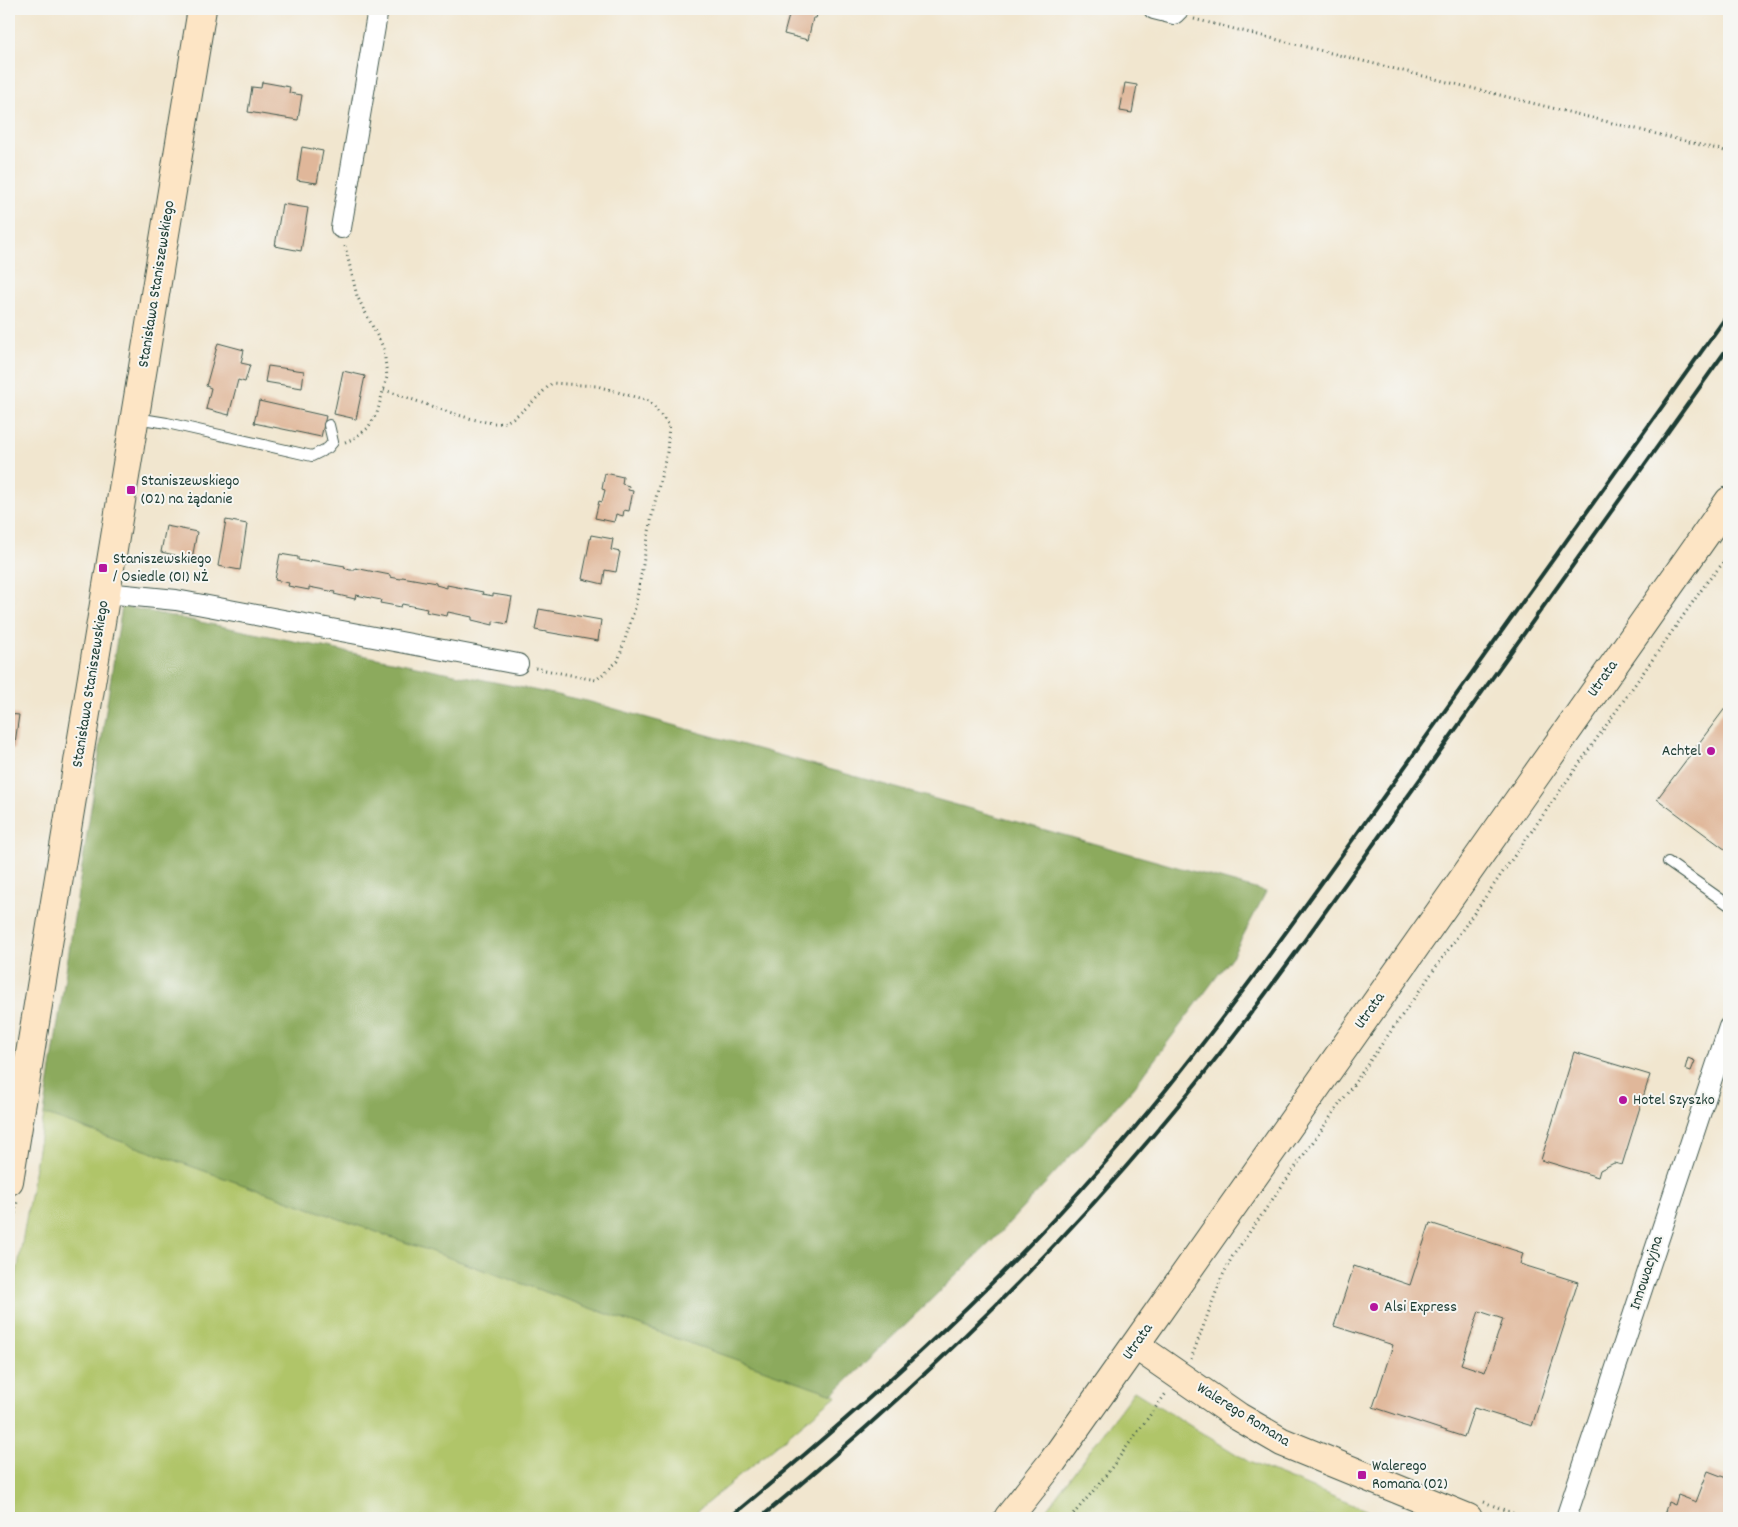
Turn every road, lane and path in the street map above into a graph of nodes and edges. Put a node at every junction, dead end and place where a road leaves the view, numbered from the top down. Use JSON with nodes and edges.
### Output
{"nodes":[{"id":1,"x":202,"y":9,"type":"edge"},
{"id":2,"x":378,"y":9,"type":"edge"},
{"id":3,"x":1154,"y":9,"type":"edge"},
{"id":4,"x":1176,"y":11,"type":"edge"},
{"id":5,"x":1729,"y":152,"type":"edge"},
{"id":6,"x":341,"y":228,"type":"joint"},
{"id":7,"x":384,"y":390,"type":"junction"},
{"id":8,"x":135,"y":418,"type":"junction"},
{"id":9,"x":329,"y":425,"type":"dead end"},
{"id":10,"x":328,"y":448,"type":"junction"},
{"id":11,"x":1729,"y":501,"type":"edge"},
{"id":12,"x":1729,"y":556,"type":"edge"},
{"id":13,"x":106,"y":593,"type":"junction"},
{"id":14,"x":518,"y":664,"type":"joint"},
{"id":15,"x":1668,"y":862,"type":"dead end"},
{"id":16,"x":1729,"y":905,"type":"edge"},
{"id":17,"x":1729,"y":1027,"type":"edge"},
{"id":18,"x":9,"y":1181,"type":"edge"},
{"id":19,"x":1136,"y":1345,"type":"junction"},
{"id":20,"x":1190,"y":1365,"type":"junction"},
{"id":21,"x":1473,"y":1509,"type":"edge"},
{"id":22,"x":1008,"y":1518,"type":"edge"},
{"id":23,"x":1070,"y":1518,"type":"edge"},
{"id":24,"x":1525,"y":1518,"type":"edge"},
{"id":25,"x":1566,"y":1518,"type":"edge"}],
"edges":[{"from":1,"to":8,"type":"street","name":"Stanisława Staniszewskiego"},
{"from":2,"to":6,"type":"street"},
{"from":3,"to":4,"type":"street"},
{"from":4,"to":5,"type":"path"},
{"from":6,"to":7,"type":"path"},
{"from":7,"to":10,"type":"path"},
{"from":7,"to":14,"type":"path"},
{"from":8,"to":10,"type":"lane"},
{"from":8,"to":13,"type":"street","name":"Stanisława Staniszewskiego"},
{"from":9,"to":10,"type":"lane"},
{"from":11,"to":19,"type":"street","name":"Utrata"},
{"from":12,"to":20,"type":"path"},
{"from":13,"to":14,"type":"street"},
{"from":13,"to":18,"type":"street","name":"Stanisława Staniszewskiego"},
{"from":15,"to":16,"type":"lane"},
{"from":17,"to":25,"type":"street","name":"Innowacyjna"},
{"from":19,"to":20,"type":"street","name":"Walerego Romana"},
{"from":19,"to":22,"type":"street","name":"Utrata"},
{"from":20,"to":21,"type":"street","name":"Walerego Romana"},
{"from":20,"to":23,"type":"path"},
{"from":21,"to":24,"type":"path"}]}
